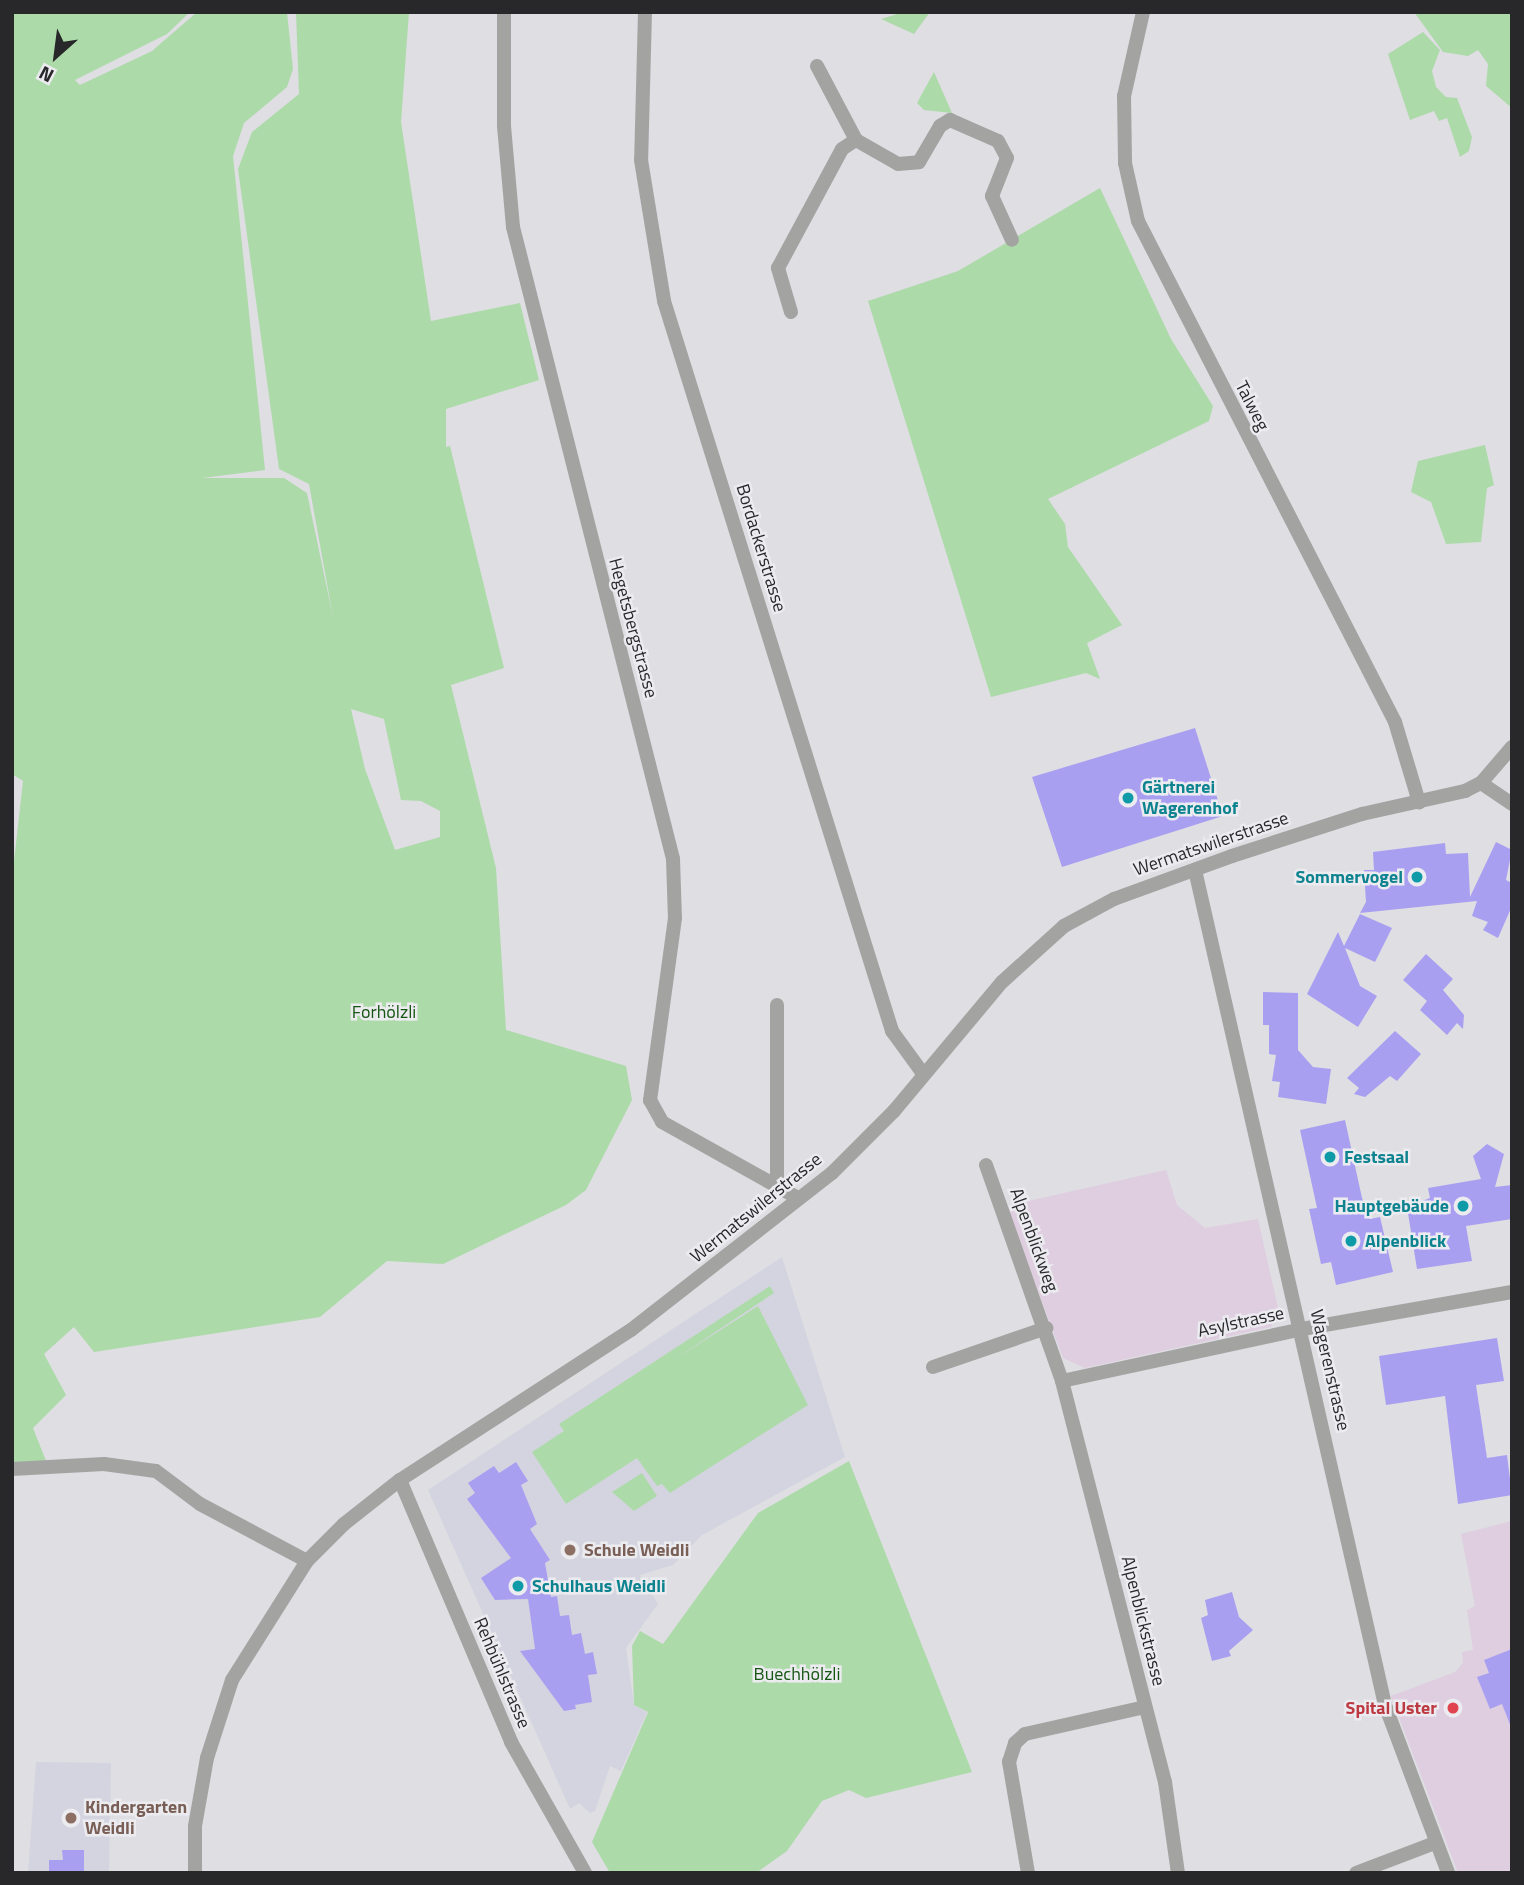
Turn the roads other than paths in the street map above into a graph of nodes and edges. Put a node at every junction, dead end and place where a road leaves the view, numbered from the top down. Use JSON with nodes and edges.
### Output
{"nodes":[{"id":1,"x":504,"y":12,"type":"edge"},
{"id":2,"x":645,"y":12,"type":"edge"},
{"id":3,"x":1143,"y":12,"type":"edge"},
{"id":4,"x":817,"y":66,"type":"dead end"},
{"id":5,"x":856,"y":140,"type":"junction"},
{"id":6,"x":1012,"y":240,"type":"dead end"},
{"id":7,"x":791,"y":312,"type":"dead end"},
{"id":8,"x":1512,"y":747,"type":"edge"},
{"id":9,"x":1481,"y":783,"type":"junction"},
{"id":10,"x":1419,"y":802,"type":"junction"},
{"id":11,"x":1512,"y":804,"type":"edge"},
{"id":12,"x":1195,"y":870,"type":"junction"},
{"id":13,"x":777,"y":1005,"type":"dead end"},
{"id":14,"x":924,"y":1075,"type":"junction"},
{"id":15,"x":986,"y":1165,"type":"dead end"},
{"id":16,"x":777,"y":1186,"type":"junction"},
{"id":17,"x":798,"y":1198,"type":"junction"},
{"id":18,"x":1512,"y":1292,"type":"edge"},
{"id":19,"x":1046,"y":1328,"type":"junction"},
{"id":20,"x":1302,"y":1329,"type":"junction"},
{"id":21,"x":933,"y":1367,"type":"dead end"},
{"id":22,"x":1062,"y":1381,"type":"junction"},
{"id":23,"x":12,"y":1469,"type":"edge"},
{"id":24,"x":400,"y":1480,"type":"junction"},
{"id":25,"x":307,"y":1560,"type":"junction"},
{"id":26,"x":1145,"y":1707,"type":"junction"},
{"id":27,"x":1434,"y":1843,"type":"junction"},
{"id":28,"x":195,"y":1873,"type":"edge"},
{"id":29,"x":584,"y":1873,"type":"edge"},
{"id":30,"x":1028,"y":1873,"type":"edge"},
{"id":31,"x":1178,"y":1873,"type":"edge"},
{"id":32,"x":1356,"y":1873,"type":"edge"},
{"id":33,"x":1448,"y":1873,"type":"edge"}],
"edges":[{"from":1,"to":16,"type":"street","name":"Hegetsbergstrasse"},
{"from":2,"to":14,"type":"street","name":"Bordackerstrasse"},
{"from":3,"to":10,"type":"street","name":"Talweg"},
{"from":4,"to":5,"type":"street"},
{"from":5,"to":6,"type":"street"},
{"from":5,"to":7,"type":"street"},
{"from":8,"to":9,"type":"street"},
{"from":9,"to":10,"type":"street","name":"Wermatswilerstrasse"},
{"from":9,"to":11,"type":"street"},
{"from":10,"to":12,"type":"street","name":"Wermatswilerstrasse"},
{"from":12,"to":14,"type":"street","name":"Wermatswilerstrasse"},
{"from":12,"to":20,"type":"street","name":"Wagerenstrasse"},
{"from":13,"to":16,"type":"street"},
{"from":14,"to":17,"type":"street","name":"Wermatswilerstrasse"},
{"from":15,"to":19,"type":"street","name":"Alpenblickweg"},
{"from":16,"to":17,"type":"street","name":"Hegetsbergstrasse"},
{"from":17,"to":24,"type":"street","name":"Wermatswilerstrasse"},
{"from":18,"to":20,"type":"street","name":"Asylstrasse"},
{"from":19,"to":21,"type":"street"},
{"from":19,"to":22,"type":"street","name":"Alpenblickweg"},
{"from":20,"to":22,"type":"street","name":"Asylstrasse"},
{"from":20,"to":27,"type":"street","name":"Wagerenstrasse"},
{"from":22,"to":26,"type":"street","name":"Alpenblickstrasse"},
{"from":23,"to":25,"type":"street"},
{"from":24,"to":25,"type":"street","name":"Wermatswilerstrasse"},
{"from":24,"to":29,"type":"street","name":"Rehbühlstrasse"},
{"from":25,"to":28,"type":"street","name":"Wermatswilerstrasse"},
{"from":26,"to":30,"type":"street"},
{"from":26,"to":31,"type":"street","name":"Alpenblickstrasse"},
{"from":27,"to":32,"type":"street"},
{"from":27,"to":33,"type":"street","name":"Wagerenstrasse"}]}
